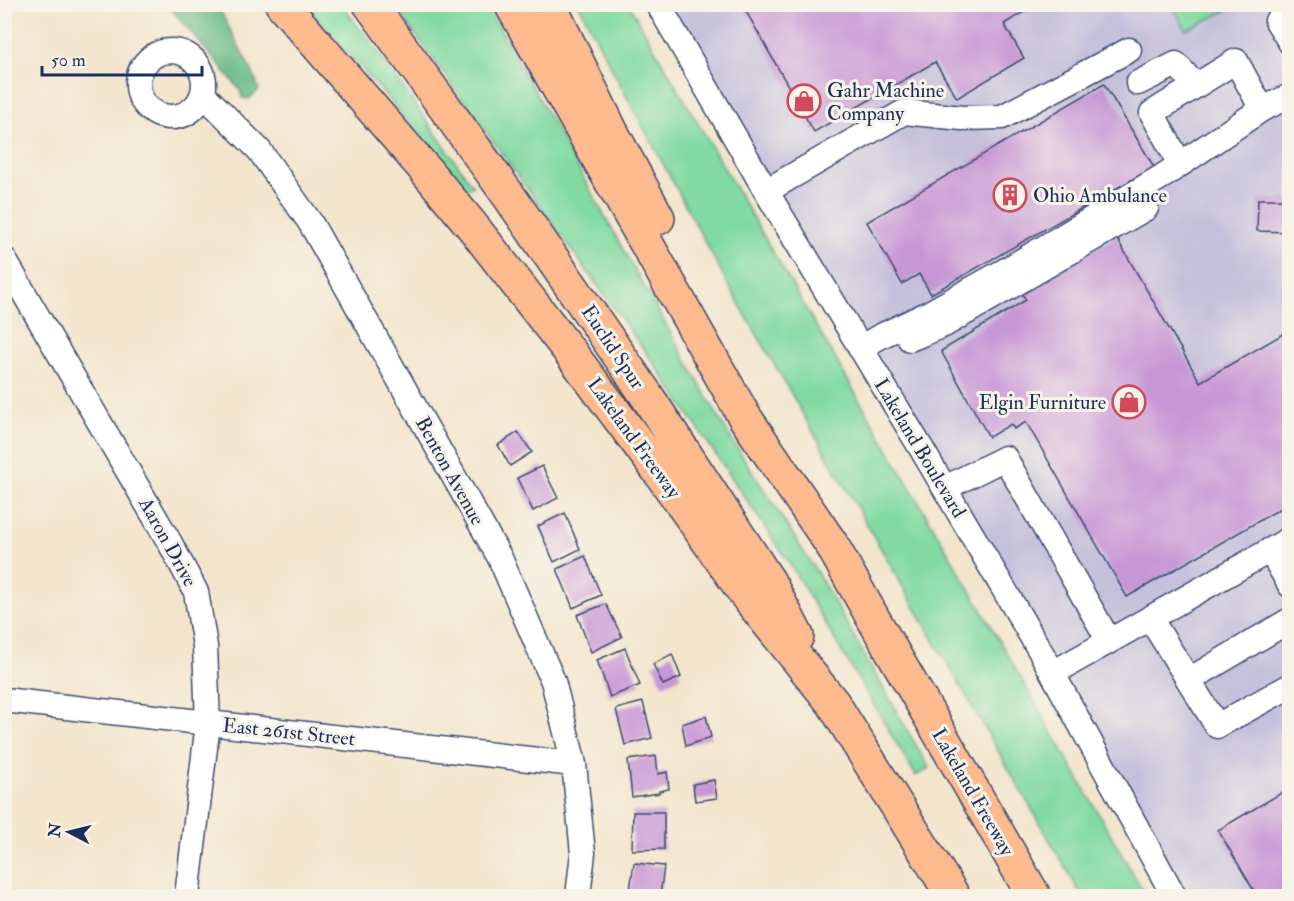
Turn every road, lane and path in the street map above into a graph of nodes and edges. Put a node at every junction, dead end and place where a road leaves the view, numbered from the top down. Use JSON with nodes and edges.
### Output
{"nodes":[{"id":1,"x":282,"y":4,"type":"edge"},
{"id":2,"x":370,"y":4,"type":"edge"},
{"id":3,"x":511,"y":4,"type":"edge"},
{"id":4,"x":549,"y":4,"type":"edge"},
{"id":5,"x":658,"y":4,"type":"edge"},
{"id":6,"x":1277,"y":21,"type":"dead end"},
{"id":7,"x":1290,"y":42,"type":"edge"},
{"id":8,"x":1129,"y":50,"type":"dead end"},
{"id":9,"x":1190,"y":80,"type":"junction"},
{"id":10,"x":1138,"y":92,"type":"dead end"},
{"id":11,"x":203,"y":94,"type":"dead end"},
{"id":12,"x":1290,"y":96,"type":"edge"},
{"id":13,"x":1262,"y":109,"type":"junction"},
{"id":14,"x":1180,"y":164,"type":"junction"},
{"id":15,"x":766,"y":191,"type":"junction"},
{"id":16,"x":1146,"y":208,"type":"dead end"},
{"id":17,"x":4,"y":259,"type":"edge"},
{"id":18,"x":864,"y":353,"type":"junction"},
{"id":19,"x":945,"y":488,"type":"junction"},
{"id":20,"x":1280,"y":544,"type":"edge"},
{"id":21,"x":832,"y":545,"type":"junction"},
{"id":22,"x":1290,"y":585,"type":"edge"},
{"id":23,"x":1150,"y":618,"type":"junction"},
{"id":24,"x":1290,"y":620,"type":"edge"},
{"id":25,"x":1109,"y":641,"type":"junction"},
{"id":26,"x":1053,"y":673,"type":"junction"},
{"id":27,"x":1189,"y":680,"type":"junction"},
{"id":28,"x":1290,"y":686,"type":"edge"},
{"id":29,"x":4,"y":700,"type":"edge"},
{"id":30,"x":832,"y":703,"type":"junction"},
{"id":31,"x":208,"y":723,"type":"junction"},
{"id":32,"x":574,"y":764,"type":"junction"},
{"id":33,"x":187,"y":897,"type":"edge"},
{"id":34,"x":578,"y":897,"type":"edge"},
{"id":35,"x":953,"y":897,"type":"edge"},
{"id":36,"x":1034,"y":897,"type":"edge"},
{"id":37,"x":1174,"y":897,"type":"edge"}],
"edges":[{"from":1,"to":30,"type":"highway","name":"Lakeland Freeway"},
{"from":2,"to":30,"type":"highway","name":"Euclid Spur"},
{"from":3,"to":21,"type":"highway","name":"Lakeland Freeway"},
{"from":4,"to":21,"type":"highway"},
{"from":5,"to":15,"type":"street","name":"Lakeland Boulevard"},
{"from":6,"to":7,"type":"street"},
{"from":8,"to":15,"type":"street"},
{"from":9,"to":10,"type":"street"},
{"from":9,"to":13,"type":"street"},
{"from":9,"to":14,"type":"street"},
{"from":11,"to":32,"type":"street","name":"Benton Avenue"},
{"from":12,"to":13,"type":"street"},
{"from":13,"to":14,"type":"street"},
{"from":14,"to":18,"type":"street"},
{"from":15,"to":18,"type":"street","name":"Lakeland Boulevard"},
{"from":16,"to":18,"type":"street"},
{"from":17,"to":31,"type":"street","name":"Aaron Drive"},
{"from":18,"to":19,"type":"street","name":"Lakeland Boulevard"},
{"from":19,"to":25,"type":"street"},
{"from":19,"to":26,"type":"street","name":"Lakeland Boulevard"},
{"from":20,"to":22,"type":"street"},
{"from":20,"to":23,"type":"street"},
{"from":21,"to":36,"type":"highway","name":"Lakeland Freeway"},
{"from":23,"to":25,"type":"street"},
{"from":23,"to":27,"type":"street"},
{"from":24,"to":27,"type":"street"},
{"from":25,"to":26,"type":"street"},
{"from":26,"to":37,"type":"street","name":"Lakeland Boulevard"},
{"from":27,"to":28,"type":"street"},
{"from":29,"to":31,"type":"street","name":"East 261st Street"},
{"from":30,"to":35,"type":"highway","name":"Lakeland Freeway"},
{"from":31,"to":32,"type":"street","name":"East 261st Street"},
{"from":31,"to":33,"type":"street","name":"Aaron Drive"},
{"from":32,"to":34,"type":"street","name":"Benton Avenue"}]}
